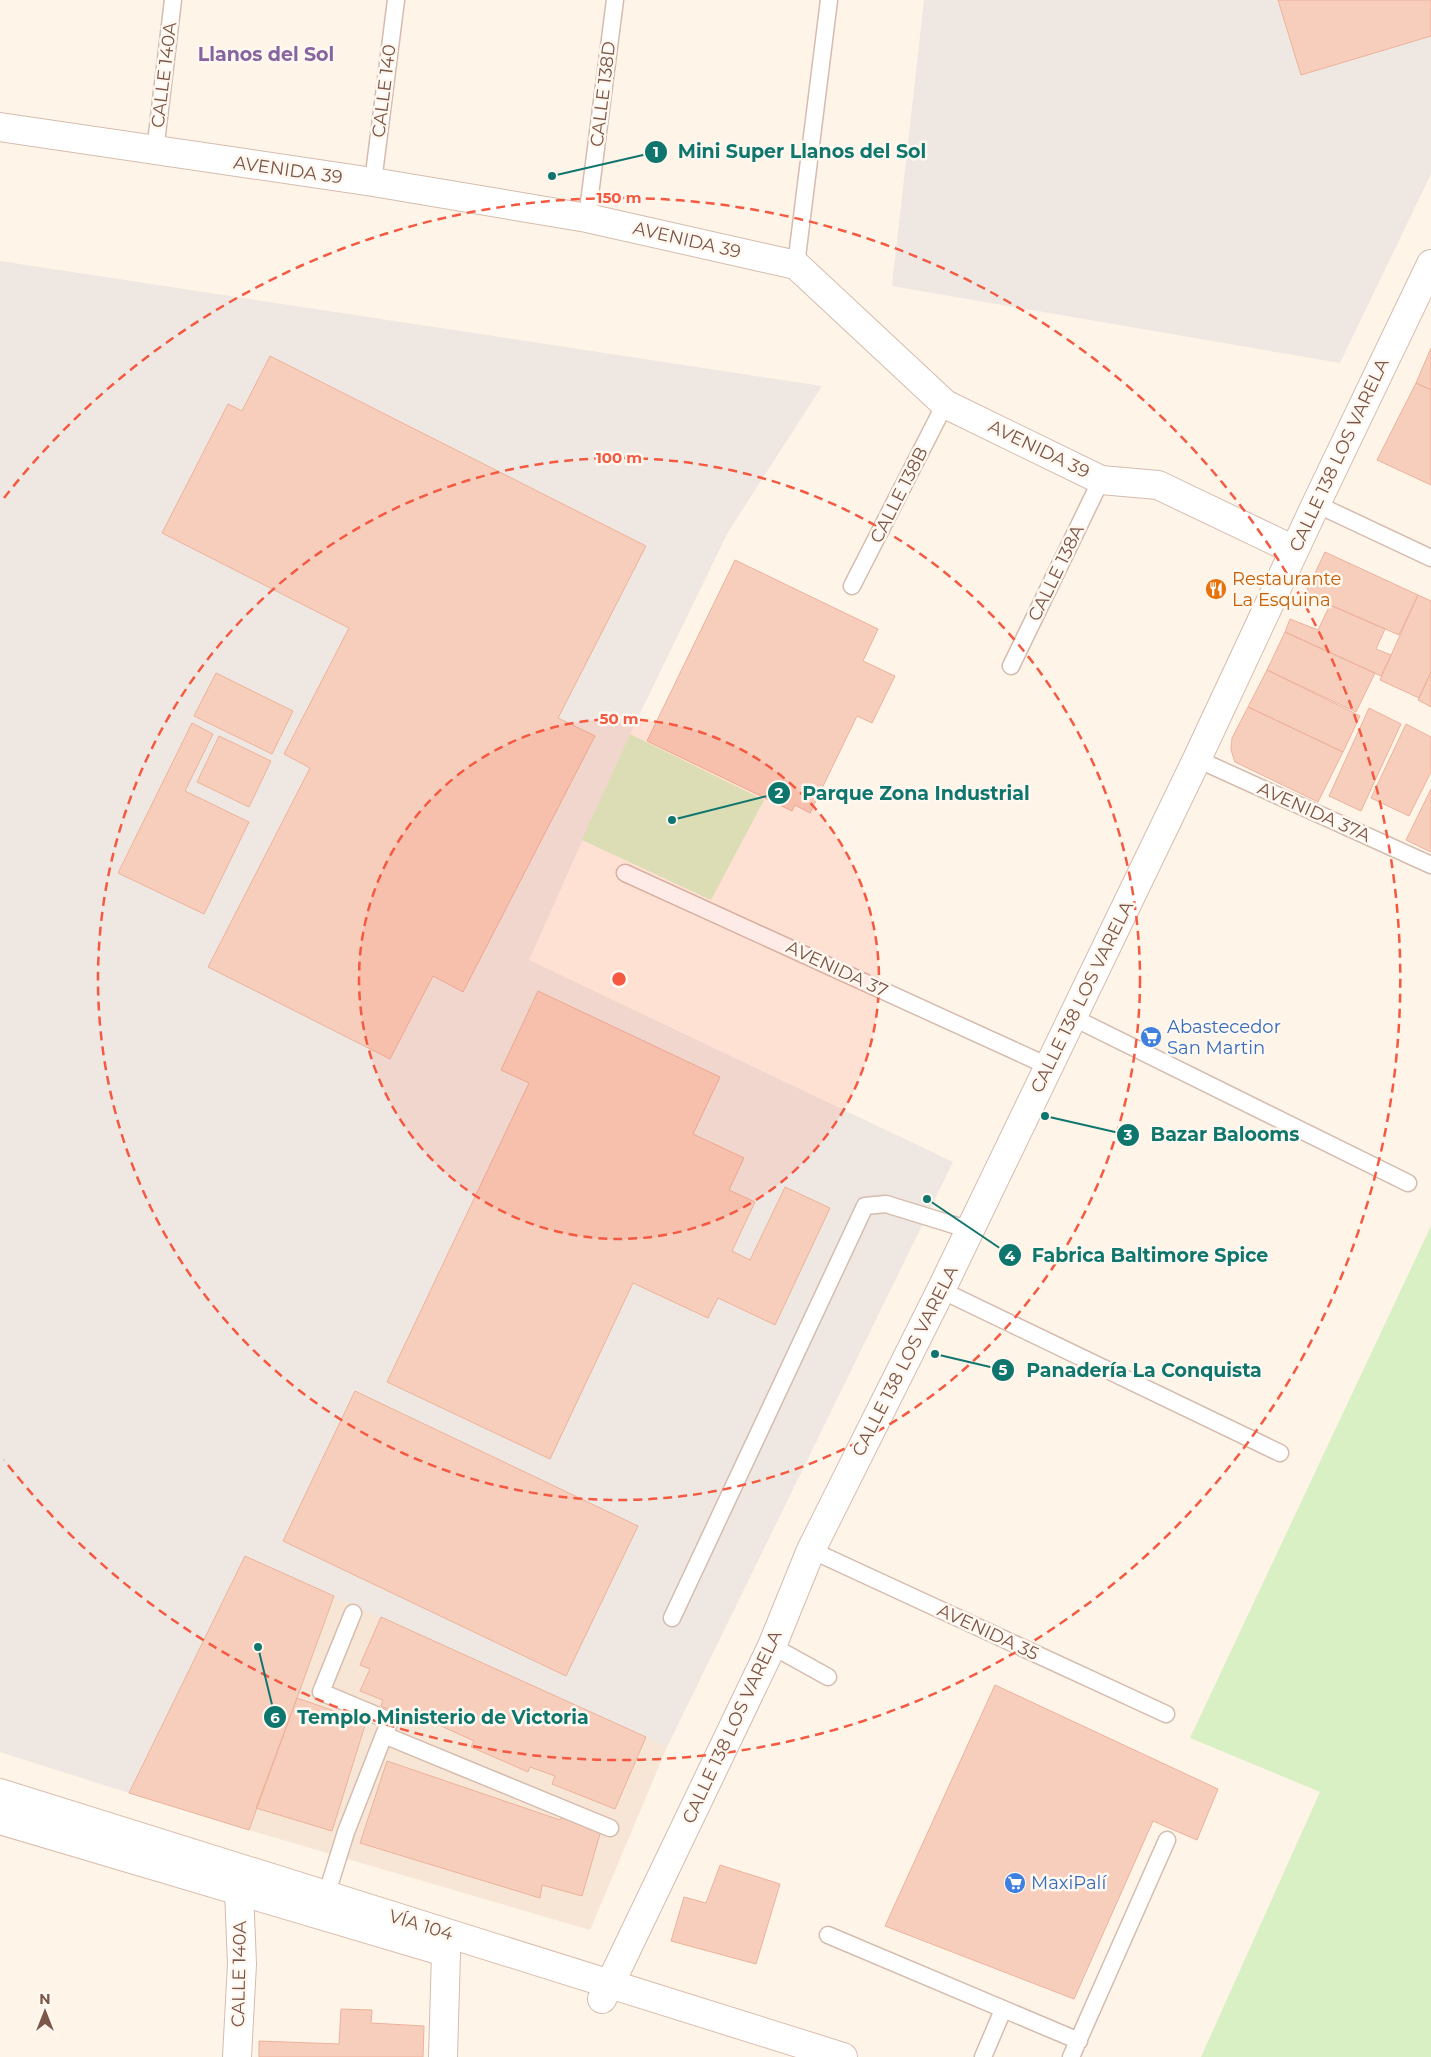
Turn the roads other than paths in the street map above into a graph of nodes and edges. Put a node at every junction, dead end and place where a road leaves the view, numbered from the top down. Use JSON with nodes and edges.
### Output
{"nodes":[{"id":1,"x":173,"y":0,"type":"edge"},
{"id":2,"x":396,"y":0,"type":"edge"},
{"id":3,"x":615,"y":0,"type":"edge"},
{"id":4,"x":829,"y":0,"type":"edge"},
{"id":5,"x":0,"y":127,"type":"edge"},
{"id":6,"x":155,"y":151,"type":"junction"},
{"id":7,"x":373,"y":182,"type":"junction"},
{"id":8,"x":587,"y":218,"type":"junction"},
{"id":9,"x":1431,"y":264,"type":"edge"},
{"id":10,"x":796,"y":265,"type":"junction"},
{"id":11,"x":946,"y":404,"type":"junction"},
{"id":12,"x":1101,"y":480,"type":"junction"},
{"id":13,"x":1316,"y":504,"type":"junction"},
{"id":14,"x":1294,"y":550,"type":"junction"},
{"id":15,"x":1431,"y":558,"type":"edge"},
{"id":16,"x":852,"y":586,"type":"dead end"},
{"id":17,"x":1011,"y":666,"type":"dead end"},
{"id":18,"x":1197,"y":759,"type":"junction"},
{"id":19,"x":1431,"y":865,"type":"edge"},
{"id":20,"x":625,"y":872,"type":"dead end"},
{"id":21,"x":1072,"y":1017,"type":"junction"},
{"id":22,"x":1048,"y":1066,"type":"junction"},
{"id":23,"x":1408,"y":1182,"type":"dead end"},
{"id":24,"x":970,"y":1230,"type":"junction"},
{"id":25,"x":942,"y":1290,"type":"junction"},
{"id":26,"x":1280,"y":1453,"type":"dead end"},
{"id":27,"x":811,"y":1550,"type":"junction"},
{"id":28,"x":353,"y":1614,"type":"dead end"},
{"id":29,"x":672,"y":1618,"type":"dead end"},
{"id":30,"x":772,"y":1646,"type":"junction"},
{"id":31,"x":828,"y":1677,"type":"dead end"},
{"id":32,"x":1166,"y":1714,"type":"dead end"},
{"id":33,"x":384,"y":1735,"type":"junction"},
{"id":34,"x":0,"y":1794,"type":"edge"},
{"id":35,"x":0,"y":1820,"type":"edge"},
{"id":36,"x":610,"y":1828,"type":"dead end"},
{"id":37,"x":1167,"y":1840,"type":"dead end"},
{"id":38,"x":239,"y":1891,"type":"junction"},
{"id":39,"x":326,"y":1896,"type":"junction"},
{"id":40,"x":828,"y":1935,"type":"dead end"},
{"id":41,"x":446,"y":1953,"type":"junction"},
{"id":42,"x":606,"y":1992,"type":"junction"},
{"id":43,"x":1003,"y":2010,"type":"junction"},
{"id":44,"x":1078,"y":2041,"type":"junction"},
{"id":45,"x":238,"y":2057,"type":"edge"},
{"id":46,"x":443,"y":2057,"type":"edge"},
{"id":47,"x":792,"y":2057,"type":"edge"},
{"id":48,"x":842,"y":2057,"type":"edge"},
{"id":49,"x":983,"y":2057,"type":"edge"},
{"id":50,"x":1071,"y":2057,"type":"edge"}],
"edges":[{"from":1,"to":6,"type":"lane","name":"CALLE 140A"},
{"from":2,"to":7,"type":"lane","name":"CALLE 140"},
{"from":3,"to":8,"type":"lane","name":"CALLE 138D"},
{"from":4,"to":10,"type":"lane"},
{"from":5,"to":6,"type":"street","name":"AVENIDA 39"},
{"from":6,"to":7,"type":"street","name":"AVENIDA 39"},
{"from":7,"to":8,"type":"street","name":"AVENIDA 39"},
{"from":8,"to":10,"type":"street","name":"AVENIDA 39"},
{"from":9,"to":13,"type":"street","name":"CALLE 138 LOS VARELA"},
{"from":10,"to":11,"type":"street","name":"AVENIDA 39"},
{"from":11,"to":12,"type":"street","name":"AVENIDA 39"},
{"from":11,"to":16,"type":"lane","name":"CALLE 138B"},
{"from":12,"to":14,"type":"street","name":"AVENIDA 39"},
{"from":12,"to":17,"type":"lane","name":"CALLE 138A"},
{"from":13,"to":14,"type":"street","name":"CALLE 138 LOS VARELA"},
{"from":13,"to":15,"type":"lane"},
{"from":14,"to":18,"type":"street","name":"CALLE 138 LOS VARELA"},
{"from":18,"to":19,"type":"lane","name":"AVENIDA 37A"},
{"from":18,"to":21,"type":"street","name":"CALLE 138 LOS VARELA"},
{"from":20,"to":22,"type":"lane","name":"AVENIDA 37"},
{"from":21,"to":22,"type":"street","name":"CALLE 138 LOS VARELA"},
{"from":21,"to":23,"type":"lane"},
{"from":22,"to":24,"type":"street","name":"CALLE 138 LOS VARELA"},
{"from":24,"to":25,"type":"street","name":"CALLE 138 LOS VARELA"},
{"from":24,"to":29,"type":"lane"},
{"from":25,"to":26,"type":"lane"},
{"from":25,"to":27,"type":"street","name":"CALLE 138 LOS VARELA"},
{"from":27,"to":30,"type":"street","name":"CALLE 138 LOS VARELA"},
{"from":27,"to":32,"type":"lane","name":"AVENIDA 35"},
{"from":28,"to":33,"type":"lane"},
{"from":30,"to":31,"type":"lane"},
{"from":30,"to":42,"type":"street","name":"CALLE 138 LOS VARELA"},
{"from":33,"to":36,"type":"lane"},
{"from":33,"to":39,"type":"lane"},
{"from":34,"to":39,"type":"street","name":"VÍA 104"},
{"from":35,"to":38,"type":"street","name":"VÍA 104"},
{"from":37,"to":44,"type":"lane"},
{"from":38,"to":41,"type":"street","name":"VÍA 104"},
{"from":38,"to":45,"type":"street","name":"CALLE 140A"},
{"from":39,"to":42,"type":"street","name":"VÍA 104"},
{"from":40,"to":43,"type":"lane"},
{"from":41,"to":42,"type":"street","name":"VÍA 104"},
{"from":41,"to":46,"type":"street"},
{"from":42,"to":47,"type":"street","name":"VÍA 104"},
{"from":42,"to":48,"type":"street","name":"VÍA 104"},
{"from":43,"to":44,"type":"lane"},
{"from":43,"to":49,"type":"lane"},
{"from":44,"to":50,"type":"lane"}]}
